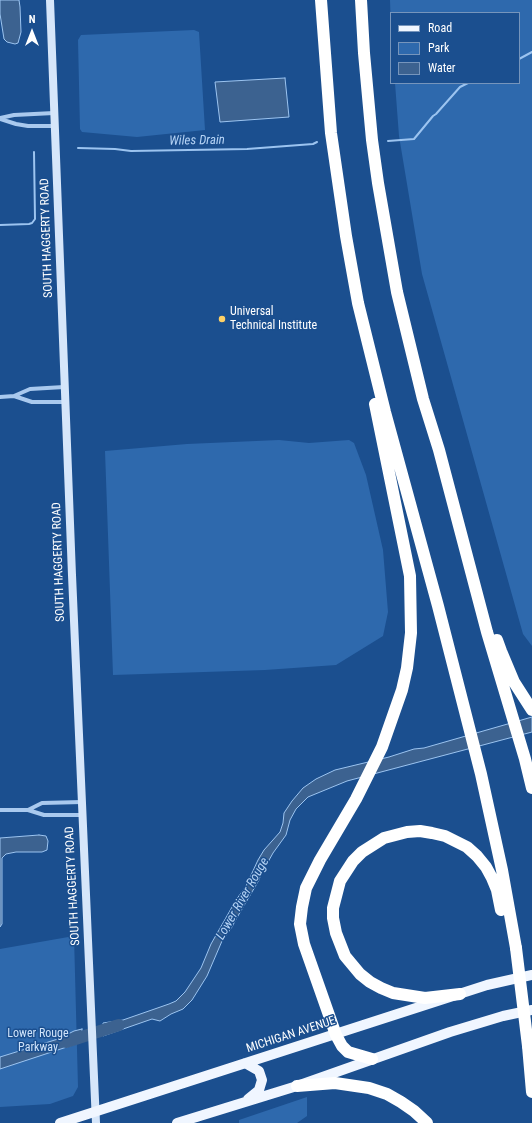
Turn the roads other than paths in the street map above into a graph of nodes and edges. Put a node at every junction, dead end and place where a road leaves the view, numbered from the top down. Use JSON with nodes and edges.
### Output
{"nodes":[{"id":1,"x":50,"y":0,"type":"edge"},
{"id":2,"x":321,"y":0,"type":"edge"},
{"id":3,"x":361,"y":0,"type":"edge"},
{"id":4,"x":55,"y":113,"type":"junction"},
{"id":5,"x":0,"y":118,"type":"edge"},
{"id":6,"x":55,"y":126,"type":"junction"},
{"id":7,"x":362,"y":322,"type":"junction"},
{"id":8,"x":64,"y":387,"type":"junction"},
{"id":9,"x":14,"y":396,"type":"junction"},
{"id":10,"x":0,"y":397,"type":"edge"},
{"id":11,"x":65,"y":402,"type":"junction"},
{"id":12,"x":439,"y":450,"type":"junction"},
{"id":13,"x":532,"y":710,"type":"edge"},
{"id":14,"x":532,"y":788,"type":"edge"},
{"id":15,"x":82,"y":802,"type":"junction"},
{"id":16,"x":0,"y":810,"type":"edge"},
{"id":17,"x":28,"y":810,"type":"junction"},
{"id":18,"x":82,"y":815,"type":"junction"},
{"id":19,"x":515,"y":945,"type":"junction"},
{"id":20,"x":532,"y":975,"type":"edge"},
{"id":21,"x":460,"y":994,"type":"junction"},
{"id":22,"x":532,"y":1010,"type":"edge"},
{"id":23,"x":336,"y":1035,"type":"junction"},
{"id":24,"x":372,"y":1059,"type":"junction"},
{"id":25,"x":245,"y":1063,"type":"junction"},
{"id":26,"x":297,"y":1086,"type":"junction"},
{"id":27,"x":532,"y":1092,"type":"edge"},
{"id":28,"x":247,"y":1101,"type":"junction"},
{"id":29,"x":96,"y":1111,"type":"junction"},
{"id":30,"x":60,"y":1123,"type":"edge"},
{"id":31,"x":96,"y":1123,"type":"edge"},
{"id":32,"x":177,"y":1123,"type":"edge"},
{"id":33,"x":427,"y":1123,"type":"edge"}],
"edges":[{"from":1,"to":4,"type":"main road","name":"SOUTH HAGGERTY ROAD"},
{"from":2,"to":7,"type":"highway"},
{"from":3,"to":12,"type":"highway"},
{"from":4,"to":5,"type":"street"},
{"from":4,"to":6,"type":"main road","name":"SOUTH HAGGERTY ROAD"},
{"from":5,"to":6,"type":"street"},
{"from":6,"to":8,"type":"main road","name":"SOUTH HAGGERTY ROAD"},
{"from":7,"to":19,"type":"highway"},
{"from":7,"to":23,"type":"highway"},
{"from":8,"to":9,"type":"street"},
{"from":8,"to":11,"type":"main road","name":"SOUTH HAGGERTY ROAD"},
{"from":9,"to":10,"type":"street"},
{"from":9,"to":11,"type":"street"},
{"from":11,"to":15,"type":"main road","name":"SOUTH HAGGERTY ROAD"},
{"from":12,"to":13,"type":"highway"},
{"from":12,"to":14,"type":"highway"},
{"from":15,"to":17,"type":"street"},
{"from":15,"to":18,"type":"main road","name":"SOUTH HAGGERTY ROAD"},
{"from":16,"to":17,"type":"street"},
{"from":17,"to":18,"type":"street"},
{"from":18,"to":29,"type":"main road","name":"SOUTH HAGGERTY ROAD"},
{"from":19,"to":21,"type":"highway"},
{"from":19,"to":27,"type":"highway","bridge":true},
{"from":20,"to":21,"type":"main road","name":"MICHIGAN AVENUE"},
{"from":21,"to":23,"type":"main road","name":"MICHIGAN AVENUE"},
{"from":22,"to":24,"type":"main road"},
{"from":23,"to":24,"type":"highway"},
{"from":23,"to":25,"type":"main road","name":"MICHIGAN AVENUE"},
{"from":24,"to":26,"type":"main road"},
{"from":25,"to":28,"type":"main road"},
{"from":25,"to":29,"type":"main road","name":"MICHIGAN AVENUE"},
{"from":26,"to":28,"type":"main road"},
{"from":26,"to":33,"type":"highway"},
{"from":28,"to":32,"type":"main road"},
{"from":29,"to":30,"type":"main road","name":"MICHIGAN AVENUE"},
{"from":29,"to":31,"type":"main road","name":"SOUTH HAGGERTY ROAD"}]}
